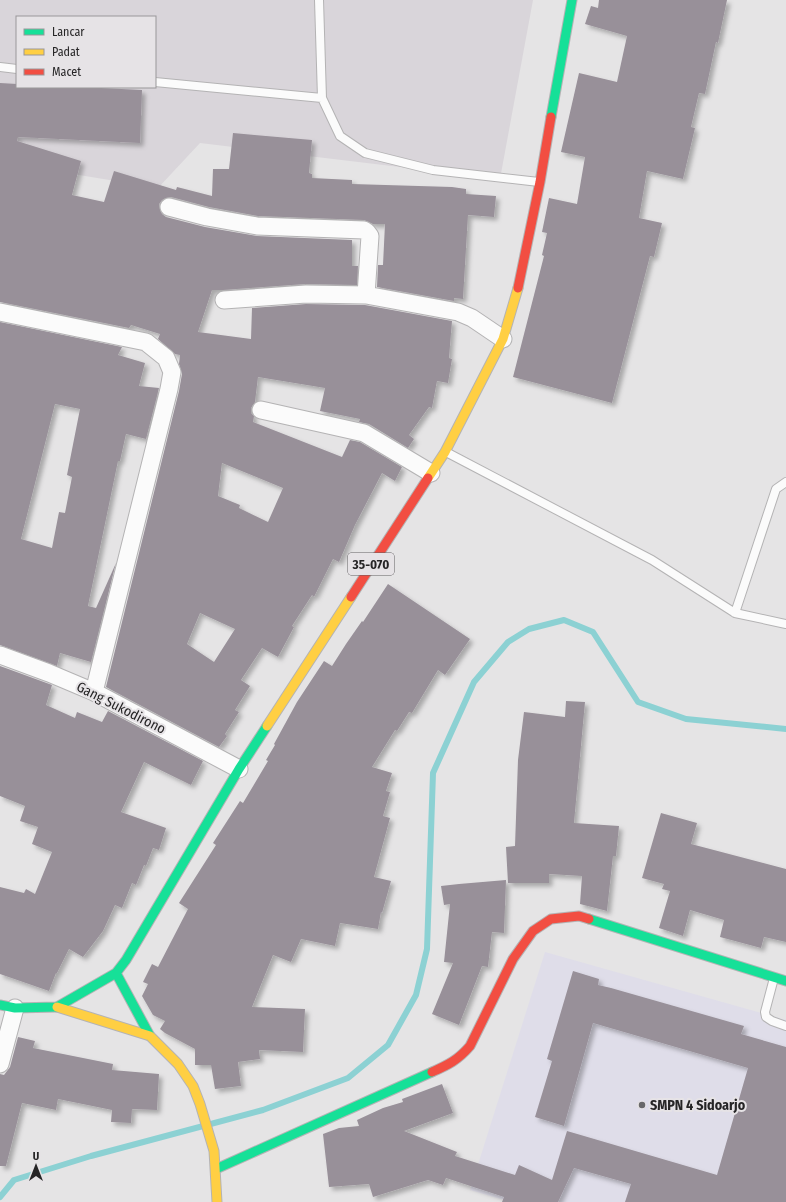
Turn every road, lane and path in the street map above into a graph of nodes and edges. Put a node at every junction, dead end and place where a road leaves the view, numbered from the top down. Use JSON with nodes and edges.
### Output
{"nodes":[{"id":1,"x":319,"y":0,"type":"edge"},
{"id":2,"x":572,"y":0,"type":"edge"},
{"id":3,"x":0,"y":68,"type":"edge"},
{"id":4,"x":16,"y":69,"type":"edge"},
{"id":5,"x":156,"y":82,"type":"edge"},
{"id":6,"x":322,"y":98,"type":"junction"},
{"id":7,"x":540,"y":182,"type":"junction"},
{"id":8,"x":170,"y":207,"type":"dead end"},
{"id":9,"x":366,"y":295,"type":"junction"},
{"id":10,"x":224,"y":300,"type":"dead end"},
{"id":11,"x":0,"y":312,"type":"edge"},
{"id":12,"x":503,"y":339,"type":"junction"},
{"id":13,"x":261,"y":410,"type":"dead end"},
{"id":14,"x":444,"y":452,"type":"junction"},
{"id":15,"x":431,"y":473,"type":"junction"},
{"id":16,"x":786,"y":482,"type":"edge"},
{"id":17,"x":735,"y":613,"type":"junction"},
{"id":18,"x":786,"y":624,"type":"edge"},
{"id":19,"x":0,"y":655,"type":"edge"},
{"id":20,"x":94,"y":692,"type":"junction"},
{"id":21,"x":239,"y":769,"type":"junction"},
{"id":22,"x":116,"y":973,"type":"junction"},
{"id":23,"x":774,"y":977,"type":"junction"},
{"id":24,"x":786,"y":981,"type":"edge"},
{"id":25,"x":7,"y":1007,"type":"edge"},
{"id":26,"x":57,"y":1007,"type":"junction"},
{"id":27,"x":786,"y":1026,"type":"edge"},
{"id":28,"x":150,"y":1036,"type":"junction"},
{"id":29,"x":0,"y":1064,"type":"edge"},
{"id":30,"x":216,"y":1169,"type":"junction"},
{"id":31,"x":217,"y":1202,"type":"edge"}],
"edges":[{"from":1,"to":6,"type":"lane"},
{"from":2,"to":7,"type":"main road","number":"35-070"},
{"from":3,"to":4,"type":"lane"},
{"from":5,"to":6,"type":"lane"},
{"from":6,"to":7,"type":"lane"},
{"from":7,"to":12,"type":"main road","number":"35-070"},
{"from":8,"to":9,"type":"street"},
{"from":9,"to":10,"type":"street"},
{"from":9,"to":12,"type":"street"},
{"from":11,"to":20,"type":"street"},
{"from":12,"to":14,"type":"main road","number":"35-070"},
{"from":13,"to":15,"type":"street"},
{"from":14,"to":15,"type":"main road","number":"35-070"},
{"from":14,"to":17,"type":"lane"},
{"from":15,"to":21,"type":"main road","number":"35-070"},
{"from":16,"to":17,"type":"lane"},
{"from":17,"to":18,"type":"lane"},
{"from":19,"to":20,"type":"street","name":"Gang Sukodirono"},
{"from":20,"to":21,"type":"street","name":"Gang Sukodirono"},
{"from":21,"to":22,"type":"main road","number":"35-070"},
{"from":22,"to":26,"type":"main road","number":"35-070"},
{"from":22,"to":28,"type":"main road"},
{"from":23,"to":24,"type":"main road"},
{"from":23,"to":27,"type":"lane"},
{"from":23,"to":30,"type":"main road"},
{"from":25,"to":26,"type":"main road","number":"35-070"},
{"from":25,"to":29,"type":"street"},
{"from":26,"to":28,"type":"main road"},
{"from":28,"to":30,"type":"main road"},
{"from":30,"to":31,"type":"main road"}]}
